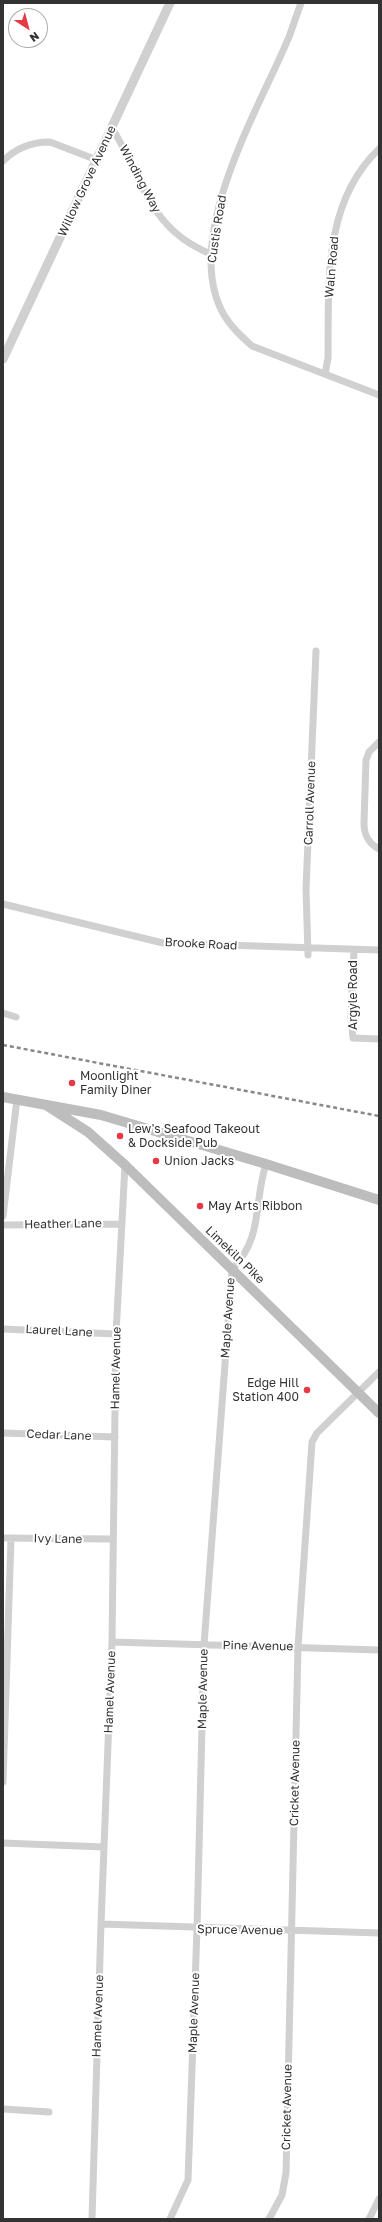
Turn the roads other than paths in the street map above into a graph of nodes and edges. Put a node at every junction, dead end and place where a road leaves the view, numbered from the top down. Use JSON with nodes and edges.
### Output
{"nodes":[{"id":1,"x":170,"y":3,"type":"edge"},
{"id":2,"x":301,"y":3,"type":"edge"},
{"id":3,"x":112,"y":128,"type":"junction"},
{"id":4,"x":379,"y":148,"type":"edge"},
{"id":5,"x":97,"y":160,"type":"junction"},
{"id":6,"x":3,"y":161,"type":"edge"},
{"id":7,"x":211,"y":254,"type":"junction"},
{"id":8,"x":3,"y":359,"type":"edge"},
{"id":9,"x":325,"y":374,"type":"junction"},
{"id":10,"x":379,"y":395,"type":"edge"},
{"id":11,"x":316,"y":651,"type":"dead end"},
{"id":12,"x":377,"y":744,"type":"edge"},
{"id":13,"x":379,"y":849,"type":"edge"},
{"id":14,"x":3,"y":904,"type":"edge"},
{"id":15,"x":354,"y":950,"type":"junction"},
{"id":16,"x":379,"y":950,"type":"edge"},
{"id":17,"x":308,"y":952,"type":"junction"},
{"id":18,"x":3,"y":1013,"type":"edge"},
{"id":19,"x":16,"y":1017,"type":"dead end"},
{"id":20,"x":379,"y":1040,"type":"edge"},
{"id":21,"x":3,"y":1097,"type":"edge"},
{"id":22,"x":18,"y":1099,"type":"junction"},
{"id":23,"x":46,"y":1105,"type":"junction"},
{"id":24,"x":266,"y":1164,"type":"junction"},
{"id":25,"x":125,"y":1165,"type":"junction"},
{"id":26,"x":379,"y":1200,"type":"edge"},
{"id":27,"x":3,"y":1216,"type":"edge"},
{"id":28,"x":122,"y":1224,"type":"junction"},
{"id":29,"x":3,"y":1225,"type":"edge"},
{"id":30,"x":232,"y":1270,"type":"junction"},
{"id":31,"x":3,"y":1329,"type":"edge"},
{"id":32,"x":116,"y":1334,"type":"junction"},
{"id":33,"x":379,"y":1372,"type":"edge"},
{"id":34,"x":358,"y":1393,"type":"junction"},
{"id":35,"x":379,"y":1413,"type":"edge"},
{"id":36,"x":3,"y":1433,"type":"edge"},
{"id":37,"x":115,"y":1437,"type":"junction"},
{"id":38,"x":3,"y":1538,"type":"edge"},
{"id":39,"x":11,"y":1538,"type":"junction"},
{"id":40,"x":112,"y":1539,"type":"junction"},
{"id":41,"x":112,"y":1642,"type":"junction"},
{"id":42,"x":204,"y":1646,"type":"junction"},
{"id":43,"x":298,"y":1647,"type":"junction"},
{"id":44,"x":379,"y":1650,"type":"edge"},
{"id":45,"x":4,"y":1688,"type":"edge"},
{"id":46,"x":3,"y":1782,"type":"edge"},
{"id":47,"x":3,"y":1843,"type":"edge"},
{"id":48,"x":104,"y":1847,"type":"junction"},
{"id":49,"x":101,"y":1924,"type":"junction"},
{"id":50,"x":197,"y":1929,"type":"junction"},
{"id":51,"x":293,"y":1931,"type":"junction"},
{"id":52,"x":379,"y":1933,"type":"edge"},
{"id":53,"x":3,"y":2109,"type":"edge"},
{"id":54,"x":49,"y":2112,"type":"dead end"},
{"id":55,"x":379,"y":2198,"type":"edge"},
{"id":56,"x":92,"y":2219,"type":"edge"},
{"id":57,"x":170,"y":2219,"type":"edge"},
{"id":58,"x":269,"y":2219,"type":"edge"},
{"id":59,"x":369,"y":2219,"type":"edge"}],
"edges":[{"from":1,"to":3,"type":"street","name":"Willow Grove Avenue"},
{"from":2,"to":7,"type":"street","name":"Custis Road"},
{"from":3,"to":5,"type":"street","name":"Willow Grove Avenue"},
{"from":3,"to":7,"type":"street","name":"Winding Way"},
{"from":4,"to":9,"type":"street","name":"Waln Road"},
{"from":5,"to":6,"type":"street"},
{"from":5,"to":8,"type":"street","name":"Willow Grove Avenue"},
{"from":7,"to":9,"type":"street","name":"Custis Road"},
{"from":9,"to":10,"type":"street","name":"Custis Road"},
{"from":11,"to":17,"type":"street","name":"Carroll Avenue"},
{"from":12,"to":13,"type":"street"},
{"from":14,"to":17,"type":"street","name":"Brooke Road"},
{"from":15,"to":16,"type":"street","name":"Brooke Road"},
{"from":15,"to":17,"type":"street","name":"Brooke Road"},
{"from":15,"to":20,"type":"street","name":"Argyle Road"},
{"from":18,"to":19,"type":"street"},
{"from":21,"to":22,"type":"main road","name":"Limekiln Pike"},
{"from":22,"to":23,"type":"main road","name":"Limekiln Pike"},
{"from":22,"to":27,"type":"street"},
{"from":23,"to":24,"type":"main road"},
{"from":23,"to":25,"type":"main road","name":"Limekiln Pike"},
{"from":24,"to":26,"type":"main road"},
{"from":24,"to":30,"type":"street","name":"Maple Avenue"},
{"from":25,"to":28,"type":"street","name":"Hamel Avenue"},
{"from":25,"to":30,"type":"main road","name":"Limekiln Pike"},
{"from":28,"to":29,"type":"street","name":"Heather Lane"},
{"from":28,"to":32,"type":"street","name":"Hamel Avenue"},
{"from":30,"to":34,"type":"main road","name":"Limekiln Pike"},
{"from":30,"to":42,"type":"street","name":"Maple Avenue"},
{"from":31,"to":32,"type":"street","name":"Laurel Lane"},
{"from":32,"to":37,"type":"street","name":"Hamel Avenue"},
{"from":33,"to":34,"type":"street","name":"Cricket Avenue"},
{"from":34,"to":35,"type":"main road","name":"Limekiln Pike"},
{"from":34,"to":43,"type":"street","name":"Cricket Avenue"},
{"from":36,"to":37,"type":"street","name":"Cedar Lane"},
{"from":37,"to":40,"type":"street","name":"Hamel Avenue"},
{"from":38,"to":39,"type":"street","name":"Ivy Lane"},
{"from":39,"to":40,"type":"street","name":"Ivy Lane"},
{"from":39,"to":45,"type":"street"},
{"from":40,"to":41,"type":"street","name":"Hamel Avenue"},
{"from":41,"to":42,"type":"street","name":"Pine Avenue"},
{"from":41,"to":48,"type":"street","name":"Hamel Avenue"},
{"from":42,"to":43,"type":"street","name":"Pine Avenue"},
{"from":42,"to":50,"type":"street","name":"Maple Avenue"},
{"from":43,"to":44,"type":"street","name":"Pine Avenue"},
{"from":43,"to":51,"type":"street","name":"Cricket Avenue"},
{"from":45,"to":46,"type":"street"},
{"from":47,"to":48,"type":"street"},
{"from":48,"to":49,"type":"street","name":"Hamel Avenue"},
{"from":49,"to":50,"type":"street","name":"Spruce Avenue"},
{"from":49,"to":56,"type":"street","name":"Hamel Avenue"},
{"from":50,"to":51,"type":"street","name":"Spruce Avenue"},
{"from":50,"to":57,"type":"street","name":"Maple Avenue"},
{"from":51,"to":52,"type":"street","name":"Spruce Avenue"},
{"from":51,"to":58,"type":"street","name":"Cricket Avenue"},
{"from":53,"to":54,"type":"street"},
{"from":55,"to":59,"type":"street"}]}
